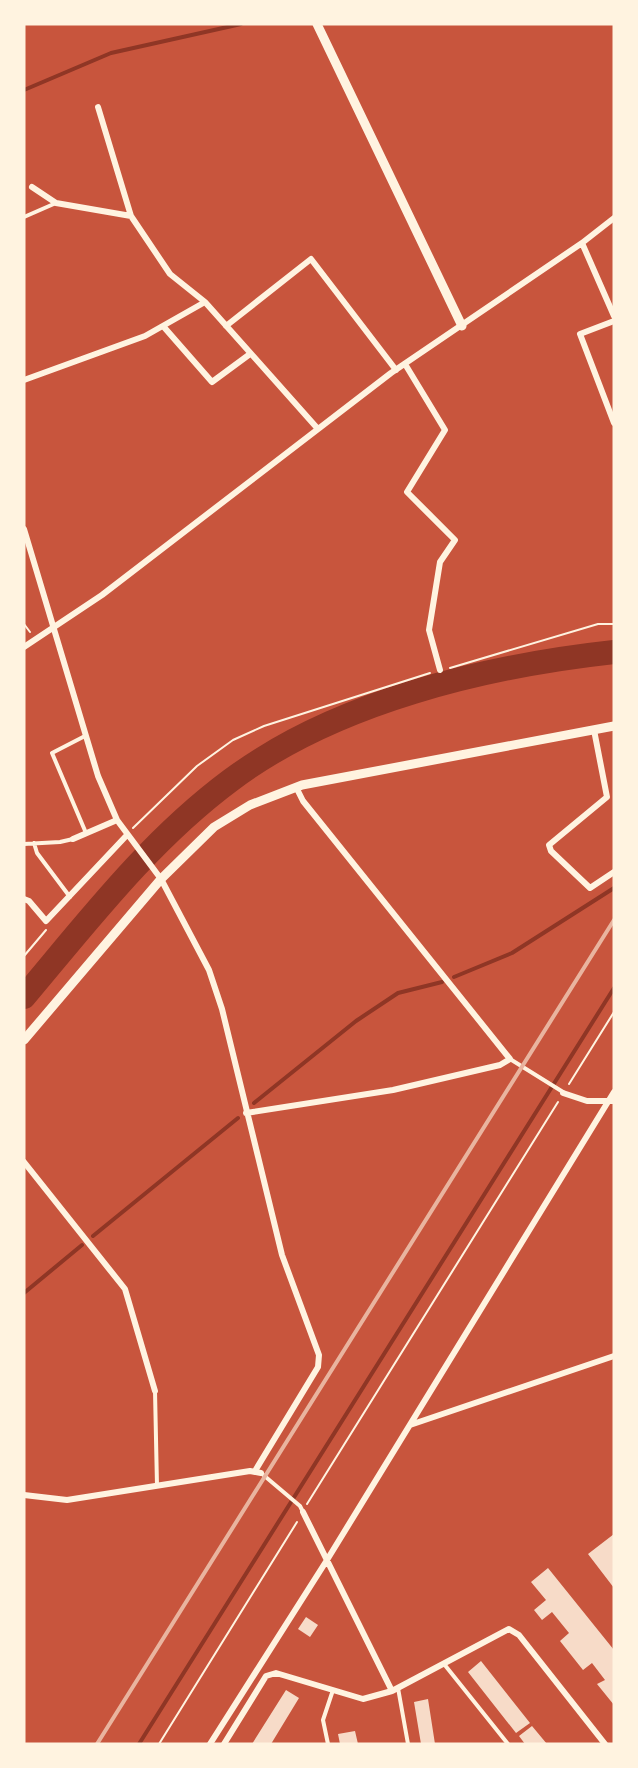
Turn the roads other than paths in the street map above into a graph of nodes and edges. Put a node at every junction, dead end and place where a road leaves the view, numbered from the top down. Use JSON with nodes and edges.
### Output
{"nodes":[{"id":1,"x":317,"y":24,"type":"edge"},
{"id":2,"x":98,"y":107,"type":"dead end"},
{"id":3,"x":32,"y":187,"type":"dead end"},
{"id":4,"x":56,"y":203,"type":"junction"},
{"id":5,"x":24,"y":216,"type":"edge"},
{"id":6,"x":131,"y":216,"type":"junction"},
{"id":7,"x":614,"y":218,"type":"edge"},
{"id":8,"x":582,"y":243,"type":"junction"},
{"id":9,"x":205,"y":302,"type":"junction"},
{"id":10,"x":614,"y":316,"type":"edge"},
{"id":11,"x":614,"y":321,"type":"edge"},
{"id":12,"x":163,"y":326,"type":"junction"},
{"id":13,"x":226,"y":326,"type":"junction"},
{"id":14,"x":462,"y":326,"type":"junction"},
{"id":15,"x":250,"y":354,"type":"junction"},
{"id":16,"x":405,"y":364,"type":"junction"},
{"id":17,"x":396,"y":370,"type":"junction"},
{"id":18,"x":24,"y":380,"type":"edge"},
{"id":19,"x":614,"y":423,"type":"edge"},
{"id":20,"x":318,"y":429,"type":"junction"},
{"id":21,"x":24,"y":529,"type":"edge"},
{"id":22,"x":54,"y":627,"type":"junction"},
{"id":23,"x":24,"y":647,"type":"edge"},
{"id":24,"x":440,"y":670,"type":"road end"},
{"id":25,"x":614,"y":726,"type":"edge"},
{"id":26,"x":594,"y":729,"type":"junction"},
{"id":27,"x":86,"y":736,"type":"junction"},
{"id":28,"x":296,"y":787,"type":"junction"},
{"id":29,"x":117,"y":820,"type":"junction"},
{"id":30,"x":86,"y":833,"type":"junction"},
{"id":31,"x":127,"y":835,"type":"junction"},
{"id":32,"x":73,"y":839,"type":"joint"},
{"id":33,"x":34,"y":843,"type":"junction"},
{"id":34,"x":24,"y":844,"type":"edge"},
{"id":35,"x":614,"y":872,"type":"edge"},
{"id":36,"x":161,"y":879,"type":"junction"},
{"id":37,"x":70,"y":897,"type":"junction"},
{"id":38,"x":24,"y":899,"type":"edge"},
{"id":39,"x":24,"y":1040,"type":"edge"},
{"id":40,"x":510,"y":1059,"type":"junction"},
{"id":41,"x":563,"y":1092,"type":"joint"},
{"id":42,"x":614,"y":1092,"type":"edge"},
{"id":43,"x":611,"y":1102,"type":"edge"},
{"id":44,"x":246,"y":1113,"type":"junction"},
{"id":45,"x":24,"y":1162,"type":"edge"},
{"id":46,"x":614,"y":1356,"type":"edge"},
{"id":47,"x":155,"y":1391,"type":"joint"},
{"id":48,"x":409,"y":1425,"type":"junction"},
{"id":49,"x":258,"y":1472,"type":"junction"},
{"id":50,"x":157,"y":1487,"type":"junction"},
{"id":51,"x":24,"y":1495,"type":"edge"},
{"id":52,"x":301,"y":1509,"type":"joint"},
{"id":53,"x":327,"y":1560,"type":"junction"},
{"id":54,"x":444,"y":1663,"type":"junction"},
{"id":55,"x":398,"y":1688,"type":"junction"},
{"id":56,"x":333,"y":1690,"type":"junction"},
{"id":57,"x":392,"y":1692,"type":"junction"},
{"id":58,"x":210,"y":1744,"type":"edge"},
{"id":59,"x":224,"y":1744,"type":"edge"},
{"id":60,"x":328,"y":1744,"type":"edge"},
{"id":61,"x":408,"y":1744,"type":"edge"},
{"id":62,"x":508,"y":1744,"type":"edge"},
{"id":63,"x":605,"y":1744,"type":"edge"}],
"edges":[{"from":1,"to":14,"type":"street"},
{"from":2,"to":6,"type":"street"},
{"from":3,"to":4,"type":"street"},
{"from":4,"to":5,"type":"lane"},
{"from":4,"to":6,"type":"street"},
{"from":6,"to":9,"type":"street"},
{"from":7,"to":8,"type":"street"},
{"from":8,"to":10,"type":"street"},
{"from":8,"to":14,"type":"street"},
{"from":9,"to":12,"type":"street"},
{"from":9,"to":13,"type":"street"},
{"from":11,"to":19,"type":"street"},
{"from":12,"to":15,"type":"street"},
{"from":12,"to":18,"type":"street"},
{"from":13,"to":15,"type":"street"},
{"from":13,"to":17,"type":"street"},
{"from":14,"to":16,"type":"street"},
{"from":15,"to":20,"type":"street"},
{"from":16,"to":17,"type":"street"},
{"from":16,"to":24,"type":"street"},
{"from":17,"to":20,"type":"street"},
{"from":20,"to":22,"type":"street"},
{"from":21,"to":22,"type":"street"},
{"from":22,"to":23,"type":"street"},
{"from":22,"to":27,"type":"street"},
{"from":25,"to":26,"type":"street"},
{"from":26,"to":28,"type":"street"},
{"from":26,"to":35,"type":"street"},
{"from":27,"to":29,"type":"street"},
{"from":27,"to":30,"type":"lane"},
{"from":28,"to":36,"type":"street"},
{"from":28,"to":40,"type":"street"},
{"from":29,"to":30,"type":"street"},
{"from":29,"to":31,"type":"street"},
{"from":30,"to":32,"type":"street"},
{"from":31,"to":36,"type":"street"},
{"from":31,"to":37,"type":"street"},
{"from":32,"to":33,"type":"lane"},
{"from":33,"to":34,"type":"lane"},
{"from":33,"to":37,"type":"lane"},
{"from":36,"to":39,"type":"street"},
{"from":36,"to":44,"type":"street"},
{"from":37,"to":38,"type":"street"},
{"from":40,"to":41,"type":"lane"},
{"from":40,"to":44,"type":"street"},
{"from":41,"to":43,"type":"street"},
{"from":42,"to":43,"type":"street"},
{"from":43,"to":48,"type":"street"},
{"from":44,"to":49,"type":"street"},
{"from":45,"to":47,"type":"street"},
{"from":46,"to":48,"type":"street"},
{"from":47,"to":50,"type":"lane"},
{"from":48,"to":53,"type":"street"},
{"from":49,"to":50,"type":"street"},
{"from":49,"to":52,"type":"lane"},
{"from":50,"to":51,"type":"street"},
{"from":52,"to":53,"type":"street"},
{"from":53,"to":57,"type":"street"},
{"from":53,"to":58,"type":"street"},
{"from":54,"to":55,"type":"street"},
{"from":54,"to":62,"type":"lane"},
{"from":54,"to":63,"type":"street"},
{"from":55,"to":57,"type":"street"},
{"from":55,"to":61,"type":"lane"},
{"from":56,"to":57,"type":"street"},
{"from":56,"to":59,"type":"street"},
{"from":56,"to":60,"type":"lane"}]}
